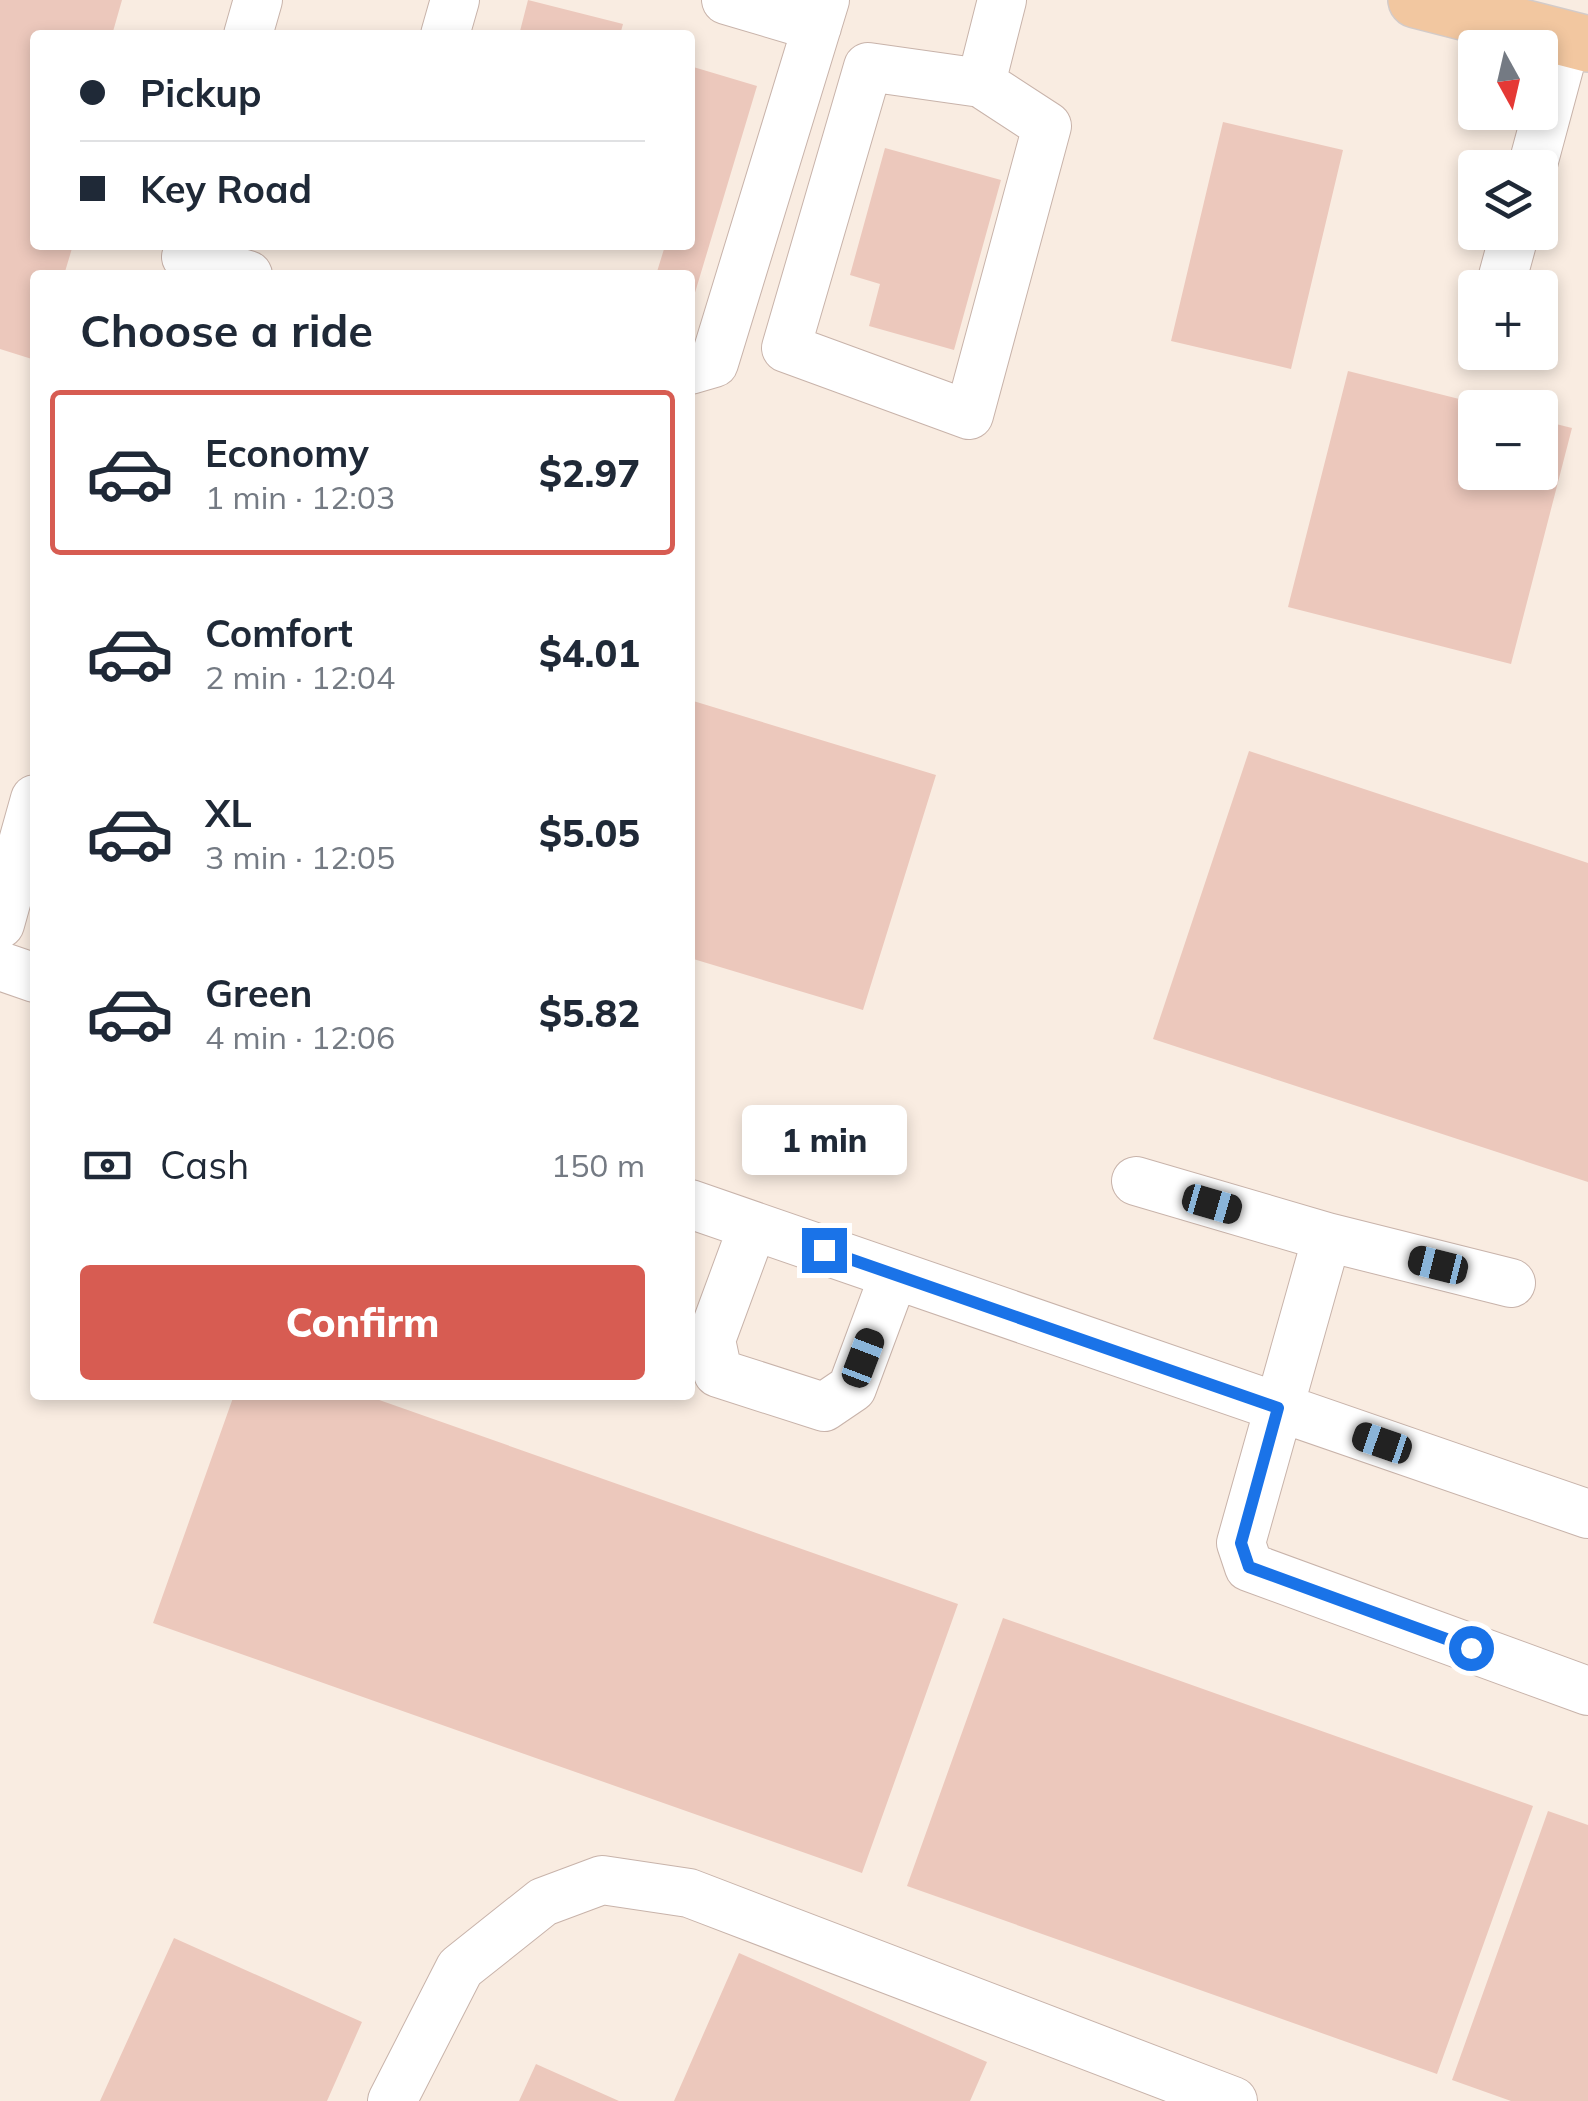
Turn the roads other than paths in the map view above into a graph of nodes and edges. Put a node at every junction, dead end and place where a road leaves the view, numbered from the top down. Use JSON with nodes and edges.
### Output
{"nodes":[{"id":1,"x":258,"y":0,"type":"edge"},
{"id":2,"x":454,"y":0,"type":"edge"},
{"id":3,"x":726,"y":0,"type":"edge"},
{"id":4,"x":1002,"y":0,"type":"edge"},
{"id":5,"x":1416,"y":0,"type":"edge"},
{"id":6,"x":821,"y":14,"type":"edge"},
{"id":7,"x":249,"y":30,"type":"edge"},
{"id":8,"x":446,"y":30,"type":"edge"},
{"id":9,"x":1578,"y":41,"type":"edge"},
{"id":10,"x":980,"y":83,"type":"junction"},
{"id":11,"x":1539,"y":150,"type":"edge"},
{"id":12,"x":186,"y":259,"type":"edge"},
{"id":13,"x":229,"y":270,"type":"edge"},
{"id":14,"x":695,"y":368,"type":"edge"},
{"id":15,"x":30,"y":817,"type":"edge"},
{"id":16,"x":0,"y":924,"type":"edge"},
{"id":17,"x":0,"y":966,"type":"edge"},
{"id":18,"x":30,"y":976,"type":"edge"},
{"id":19,"x":1136,"y":1181,"type":"dead end"},
{"id":20,"x":695,"y":1206,"type":"edge"},
{"id":21,"x":752,"y":1226,"type":"junction"},
{"id":22,"x":1327,"y":1237,"type":"junction"},
{"id":23,"x":894,"y":1275,"type":"junction"},
{"id":24,"x":1511,"y":1283,"type":"dead end"},
{"id":25,"x":1278,"y":1408,"type":"junction"},
{"id":26,"x":1588,"y":1514,"type":"edge"},
{"id":27,"x":1588,"y":1691,"type":"edge"},
{"id":28,"x":392,"y":2101,"type":"edge"},
{"id":29,"x":1234,"y":2101,"type":"edge"}],
"edges":[{"from":1,"to":7,"type":"street"},
{"from":2,"to":8,"type":"street"},
{"from":3,"to":6,"type":"street"},
{"from":4,"to":10,"type":"street"},
{"from":5,"to":9,"type":"main road"},
{"from":6,"to":14,"type":"street"},
{"from":9,"to":11,"type":"street"},
{"from":10,"to":10,"type":"street"},
{"from":12,"to":13,"type":"street"},
{"from":15,"to":16,"type":"street"},
{"from":17,"to":18,"type":"street"},
{"from":19,"to":22,"type":"street"},
{"from":20,"to":21,"type":"street"},
{"from":21,"to":23,"type":"street"},
{"from":21,"to":23,"type":"street"},
{"from":22,"to":24,"type":"street"},
{"from":22,"to":25,"type":"street"},
{"from":23,"to":25,"type":"street"},
{"from":25,"to":26,"type":"street"},
{"from":25,"to":27,"type":"street"},
{"from":28,"to":29,"type":"street"}]}
